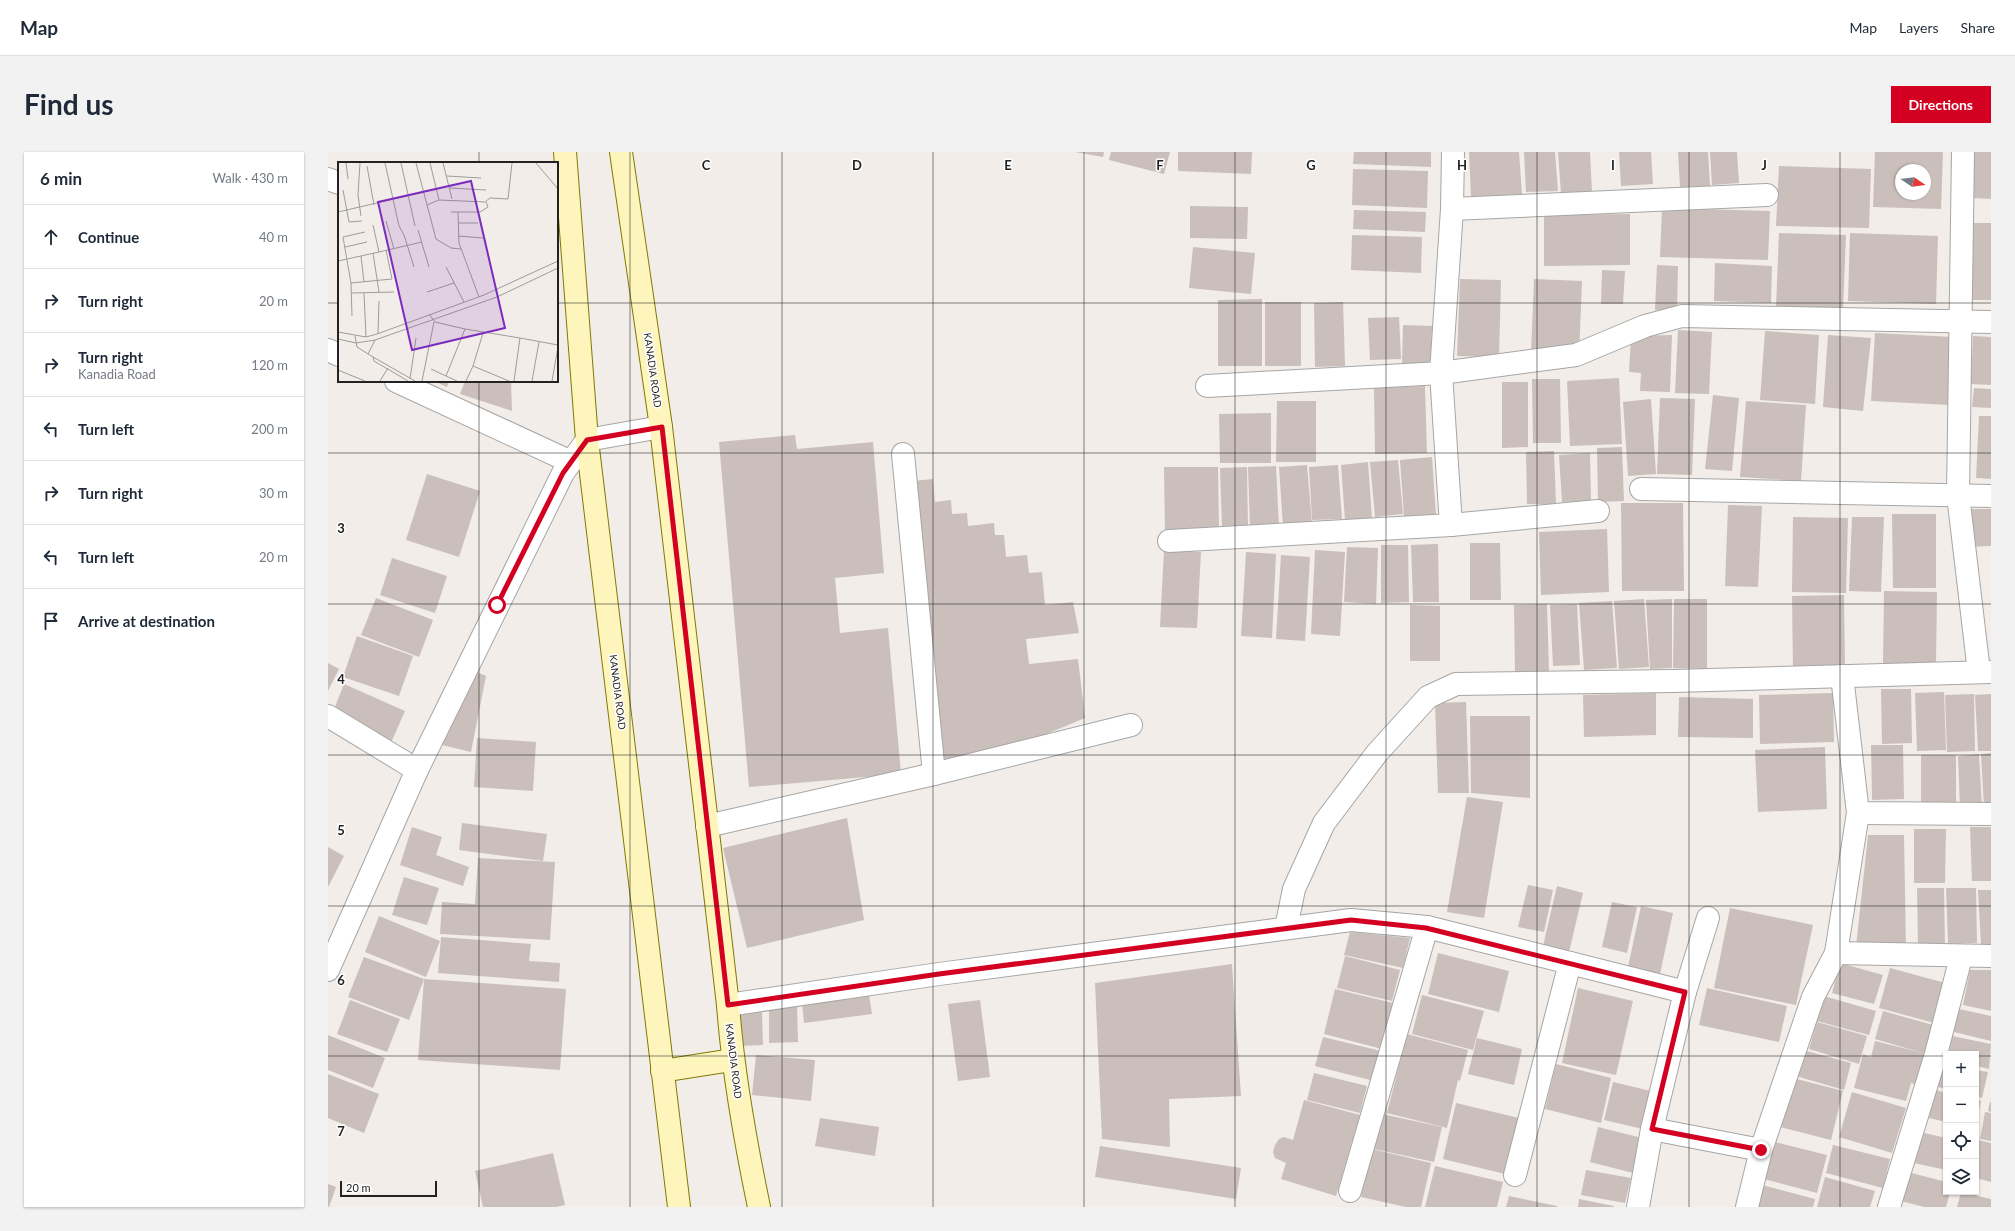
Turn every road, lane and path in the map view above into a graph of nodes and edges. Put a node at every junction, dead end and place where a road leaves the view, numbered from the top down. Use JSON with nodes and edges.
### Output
{"nodes":[{"id":1,"x":565,"y":152,"type":"edge"},
{"id":2,"x":620,"y":152,"type":"edge"},
{"id":3,"x":1453,"y":152,"type":"edge"},
{"id":4,"x":1963,"y":152,"type":"edge"},
{"id":5,"x":328,"y":179,"type":"edge"},
{"id":6,"x":338,"y":184,"type":"edge"},
{"id":7,"x":1767,"y":195,"type":"dead end"},
{"id":8,"x":1452,"y":209,"type":"junction"},
{"id":9,"x":1961,"y":322,"type":"junction"},
{"id":10,"x":1991,"y":322,"type":"edge"},
{"id":11,"x":328,"y":350,"type":"edge"},
{"id":12,"x":338,"y":355,"type":"edge"},
{"id":13,"x":1441,"y":373,"type":"junction"},
{"id":14,"x":398,"y":382,"type":"edge"},
{"id":15,"x":1207,"y":386,"type":"dead end"},
{"id":16,"x":662,"y":427,"type":"junction"},
{"id":17,"x":587,"y":440,"type":"junction"},
{"id":18,"x":903,"y":454,"type":"dead end"},
{"id":19,"x":571,"y":462,"type":"junction"},
{"id":20,"x":1642,"y":489,"type":"dead end"},
{"id":21,"x":1958,"y":495,"type":"junction"},
{"id":22,"x":1991,"y":496,"type":"edge"},
{"id":23,"x":1598,"y":511,"type":"dead end"},
{"id":24,"x":1451,"y":525,"type":"junction"},
{"id":25,"x":1169,"y":541,"type":"dead end"},
{"id":26,"x":1985,"y":672,"type":"edge"},
{"id":27,"x":1842,"y":676,"type":"junction"},
{"id":28,"x":328,"y":716,"type":"edge"},
{"id":29,"x":1131,"y":725,"type":"dead end"},
{"id":30,"x":418,"y":770,"type":"junction"},
{"id":31,"x":934,"y":774,"type":"junction"},
{"id":32,"x":1858,"y":812,"type":"junction"},
{"id":33,"x":1991,"y":814,"type":"edge"},
{"id":34,"x":707,"y":826,"type":"junction"},
{"id":35,"x":1708,"y":918,"type":"dead end"},
{"id":36,"x":1286,"y":928,"type":"junction"},
{"id":37,"x":1426,"y":928,"type":"junction"},
{"id":38,"x":1836,"y":953,"type":"junction"},
{"id":39,"x":1991,"y":956,"type":"edge"},
{"id":40,"x":1961,"y":957,"type":"junction"},
{"id":41,"x":330,"y":958,"type":"edge"},
{"id":42,"x":1570,"y":963,"type":"junction"},
{"id":43,"x":1685,"y":992,"type":"junction"},
{"id":44,"x":728,"y":1005,"type":"junction"},
{"id":45,"x":732,"y":1060,"type":"junction"},
{"id":46,"x":662,"y":1070,"type":"junction"},
{"id":47,"x":1652,"y":1129,"type":"junction"},
{"id":48,"x":1761,"y":1150,"type":"junction"},
{"id":49,"x":1515,"y":1175,"type":"dead end"},
{"id":50,"x":1350,"y":1191,"type":"dead end"},
{"id":51,"x":679,"y":1207,"type":"edge"},
{"id":52,"x":759,"y":1207,"type":"edge"},
{"id":53,"x":1638,"y":1207,"type":"edge"},
{"id":54,"x":1747,"y":1207,"type":"edge"},
{"id":55,"x":1889,"y":1207,"type":"edge"}],
"edges":[{"from":1,"to":17,"type":"main road","name":"KANADIA ROAD"},
{"from":2,"to":16,"type":"main road","name":"KANADIA ROAD"},
{"from":3,"to":8,"type":"street"},
{"from":4,"to":9,"type":"street"},
{"from":5,"to":6,"type":"street"},
{"from":7,"to":8,"type":"street"},
{"from":8,"to":13,"type":"street"},
{"from":9,"to":10,"type":"street"},
{"from":9,"to":13,"type":"street"},
{"from":9,"to":21,"type":"street"},
{"from":11,"to":12,"type":"street"},
{"from":13,"to":15,"type":"street"},
{"from":13,"to":24,"type":"street"},
{"from":14,"to":19,"type":"street"},
{"from":16,"to":17,"type":"street"},
{"from":16,"to":34,"type":"main road","name":"KANADIA ROAD"},
{"from":17,"to":19,"type":"street"},
{"from":17,"to":46,"type":"main road","name":"KANADIA ROAD"},
{"from":18,"to":31,"type":"street"},
{"from":19,"to":30,"type":"street"},
{"from":20,"to":21,"type":"street"},
{"from":21,"to":22,"type":"street"},
{"from":21,"to":26,"type":"street"},
{"from":23,"to":24,"type":"street"},
{"from":24,"to":25,"type":"street"},
{"from":26,"to":27,"type":"street"},
{"from":27,"to":32,"type":"street"},
{"from":27,"to":36,"type":"street"},
{"from":28,"to":30,"type":"street"},
{"from":29,"to":31,"type":"street"},
{"from":30,"to":41,"type":"street"},
{"from":31,"to":34,"type":"street"},
{"from":32,"to":33,"type":"street"},
{"from":32,"to":38,"type":"street"},
{"from":34,"to":44,"type":"main road","name":"KANADIA ROAD"},
{"from":35,"to":43,"type":"street"},
{"from":36,"to":37,"type":"street"},
{"from":36,"to":44,"type":"street"},
{"from":37,"to":42,"type":"street"},
{"from":37,"to":50,"type":"street"},
{"from":38,"to":40,"type":"street"},
{"from":38,"to":48,"type":"street"},
{"from":39,"to":40,"type":"street"},
{"from":40,"to":55,"type":"street"},
{"from":42,"to":43,"type":"street"},
{"from":42,"to":49,"type":"street"},
{"from":43,"to":47,"type":"street"},
{"from":44,"to":45,"type":"main road","name":"KANADIA ROAD"},
{"from":45,"to":46,"type":"main road"},
{"from":45,"to":52,"type":"main road","name":"KANADIA ROAD"},
{"from":46,"to":51,"type":"main road","name":"KANADIA ROAD"},
{"from":47,"to":48,"type":"street"},
{"from":47,"to":53,"type":"street"},
{"from":48,"to":54,"type":"street"}]}
